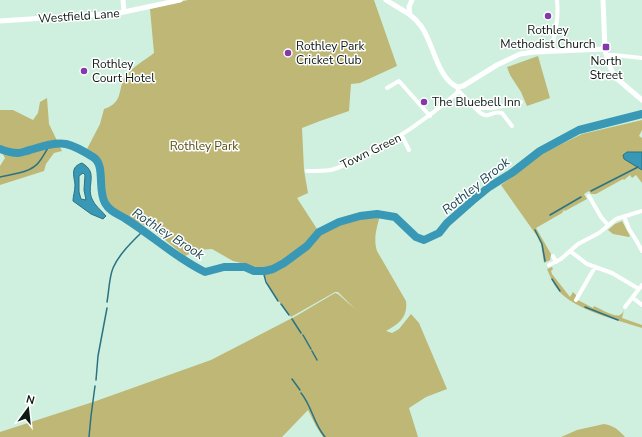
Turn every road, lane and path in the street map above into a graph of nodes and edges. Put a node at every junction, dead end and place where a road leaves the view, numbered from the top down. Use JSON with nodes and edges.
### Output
{"nodes":[{"id":1,"x":123,"y":0,"type":"edge"},
{"id":2,"x":180,"y":0,"type":"edge"},
{"id":3,"x":386,"y":0,"type":"edge"},
{"id":4,"x":412,"y":0,"type":"edge"},
{"id":5,"x":556,"y":0,"type":"edge"},
{"id":6,"x":603,"y":0,"type":"edge"},
{"id":7,"x":124,"y":12,"type":"junction"},
{"id":8,"x":410,"y":15,"type":"junction"},
{"id":9,"x":0,"y":22,"type":"edge"},
{"id":10,"x":605,"y":49,"type":"junction"},
{"id":11,"x":551,"y":52,"type":"junction"},
{"id":12,"x":606,"y":55,"type":"junction"},
{"id":13,"x":642,"y":58,"type":"edge"},
{"id":14,"x":387,"y":88,"type":"dead end"},
{"id":15,"x":458,"y":89,"type":"junction"},
{"id":16,"x":642,"y":100,"type":"edge"},
{"id":17,"x":521,"y":102,"type":"dead end"},
{"id":18,"x":475,"y":108,"type":"junction"},
{"id":19,"x":430,"y":116,"type":"junction"},
{"id":20,"x":512,"y":124,"type":"dead end"},
{"id":21,"x":402,"y":136,"type":"junction"},
{"id":22,"x":409,"y":150,"type":"dead end"},
{"id":23,"x":306,"y":171,"type":"dead end"},
{"id":24,"x":595,"y":196,"type":"dead end"},
{"id":25,"x":642,"y":212,"type":"edge"},
{"id":26,"x":624,"y":216,"type":"junction"},
{"id":27,"x":608,"y":225,"type":"junction"},
{"id":28,"x":570,"y":251,"type":"junction"},
{"id":29,"x":642,"y":252,"type":"edge"},
{"id":30,"x":553,"y":256,"type":"dead end"},
{"id":31,"x":556,"y":262,"type":"junction"},
{"id":32,"x":549,"y":265,"type":"dead end"},
{"id":33,"x":595,"y":267,"type":"junction"},
{"id":34,"x":640,"y":287,"type":"edge"},
{"id":35,"x":633,"y":298,"type":"junction"},
{"id":36,"x":576,"y":300,"type":"dead end"},
{"id":37,"x":642,"y":305,"type":"edge"},
{"id":38,"x":625,"y":306,"type":"dead end"}],
"edges":[{"from":1,"to":7,"type":"street"},
{"from":2,"to":7,"type":"street","name":"Westfield Lane"},
{"from":3,"to":8,"type":"street"},
{"from":4,"to":8,"type":"street"},
{"from":5,"to":11,"type":"street"},
{"from":6,"to":10,"type":"street"},
{"from":7,"to":9,"type":"street","name":"Westfield Lane"},
{"from":8,"to":15,"type":"street"},
{"from":10,"to":11,"type":"street"},
{"from":10,"to":12,"type":"street"},
{"from":11,"to":15,"type":"street"},
{"from":12,"to":13,"type":"street"},
{"from":12,"to":16,"type":"street"},
{"from":14,"to":19,"type":"street"},
{"from":15,"to":18,"type":"street"},
{"from":15,"to":19,"type":"street","name":"Town Green"},
{"from":17,"to":18,"type":"street"},
{"from":18,"to":20,"type":"street"},
{"from":19,"to":21,"type":"street","name":"Town Green"},
{"from":21,"to":22,"type":"street"},
{"from":21,"to":23,"type":"street","name":"Town Green"},
{"from":24,"to":27,"type":"street"},
{"from":25,"to":26,"type":"street"},
{"from":26,"to":27,"type":"street"},
{"from":26,"to":29,"type":"street"},
{"from":27,"to":28,"type":"street"},
{"from":28,"to":31,"type":"street"},
{"from":28,"to":33,"type":"street"},
{"from":30,"to":31,"type":"street"},
{"from":31,"to":32,"type":"street"},
{"from":33,"to":34,"type":"street"},
{"from":33,"to":36,"type":"street"},
{"from":34,"to":35,"type":"street"},
{"from":35,"to":37,"type":"street"},
{"from":35,"to":38,"type":"street"}]}
